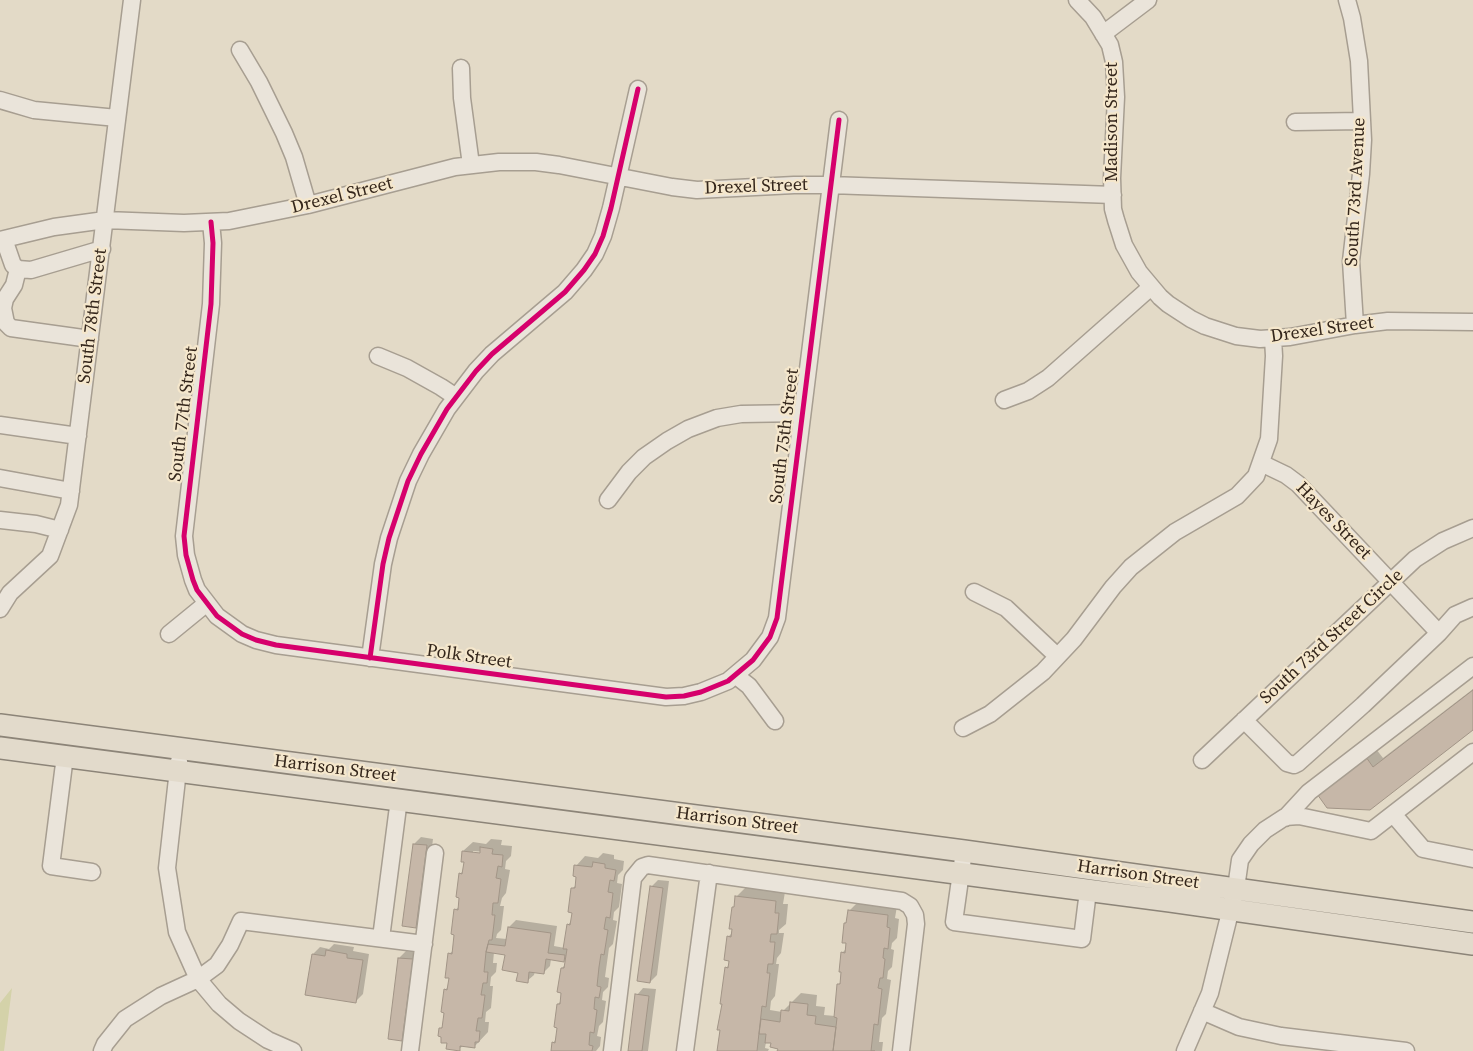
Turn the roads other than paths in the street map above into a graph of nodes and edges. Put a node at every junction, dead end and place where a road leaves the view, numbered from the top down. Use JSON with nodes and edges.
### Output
{"nodes":[{"id":1,"x":132,"y":0,"type":"edge"},
{"id":2,"x":1077,"y":0,"type":"edge"},
{"id":3,"x":1148,"y":0,"type":"edge"},
{"id":4,"x":1347,"y":0,"type":"edge"},
{"id":5,"x":1103,"y":34,"type":"junction"},
{"id":6,"x":240,"y":50,"type":"dead end"},
{"id":7,"x":461,"y":68,"type":"dead end"},
{"id":8,"x":638,"y":89,"type":"dead end"},
{"id":9,"x":0,"y":100,"type":"edge"},
{"id":10,"x":118,"y":118,"type":"junction"},
{"id":11,"x":839,"y":120,"type":"dead end"},
{"id":12,"x":1295,"y":122,"type":"dead end"},
{"id":13,"x":1362,"y":122,"type":"junction"},
{"id":14,"x":471,"y":165,"type":"junction"},
{"id":15,"x":619,"y":176,"type":"junction"},
{"id":16,"x":830,"y":185,"type":"junction"},
{"id":17,"x":1113,"y":195,"type":"junction"},
{"id":18,"x":308,"y":205,"type":"junction"},
{"id":19,"x":105,"y":220,"type":"junction"},
{"id":20,"x":211,"y":222,"type":"junction"},
{"id":21,"x":2,"y":239,"type":"edge"},
{"id":22,"x":102,"y":249,"type":"junction"},
{"id":23,"x":18,"y":269,"type":"junction"},
{"id":24,"x":1152,"y":287,"type":"junction"},
{"id":25,"x":1473,"y":322,"type":"edge"},
{"id":26,"x":1355,"y":325,"type":"junction"},
{"id":27,"x":1273,"y":338,"type":"junction"},
{"id":28,"x":90,"y":339,"type":"junction"},
{"id":29,"x":378,"y":356,"type":"dead end"},
{"id":30,"x":456,"y":397,"type":"junction"},
{"id":31,"x":1004,"y":400,"type":"dead end"},
{"id":32,"x":802,"y":413,"type":"junction"},
{"id":33,"x":0,"y":425,"type":"edge"},
{"id":34,"x":78,"y":436,"type":"junction"},
{"id":35,"x":1261,"y":463,"type":"junction"},
{"id":36,"x":0,"y":478,"type":"edge"},
{"id":37,"x":71,"y":491,"type":"junction"},
{"id":38,"x":608,"y":500,"type":"dead end"},
{"id":39,"x":0,"y":520,"type":"edge"},
{"id":40,"x":1473,"y":528,"type":"edge"},
{"id":41,"x":60,"y":530,"type":"junction"},
{"id":42,"x":1392,"y":581,"type":"junction"},
{"id":43,"x":974,"y":592,"type":"dead end"},
{"id":44,"x":208,"y":603,"type":"junction"},
{"id":45,"x":1473,"y":607,"type":"edge"},
{"id":46,"x":0,"y":609,"type":"edge"},
{"id":47,"x":1439,"y":633,"type":"junction"},
{"id":48,"x":169,"y":634,"type":"dead end"},
{"id":49,"x":1057,"y":656,"type":"junction"},
{"id":50,"x":370,"y":658,"type":"junction"},
{"id":51,"x":1473,"y":666,"type":"edge"},
{"id":52,"x":735,"y":675,"type":"junction"},
{"id":53,"x":1244,"y":720,"type":"junction"},
{"id":54,"x":775,"y":721,"type":"dead end"},
{"id":55,"x":0,"y":725,"type":"edge"},
{"id":56,"x":963,"y":728,"type":"dead end"},
{"id":57,"x":0,"y":748,"type":"edge"},
{"id":58,"x":180,"y":749,"type":"junction"},
{"id":59,"x":1473,"y":752,"type":"edge"},
{"id":60,"x":65,"y":756,"type":"junction"},
{"id":61,"x":1202,"y":760,"type":"dead end"},
{"id":62,"x":178,"y":770,"type":"junction"},
{"id":63,"x":399,"y":799,"type":"junction"},
{"id":64,"x":1393,"y":814,"type":"junction"},
{"id":65,"x":1285,"y":818,"type":"junction"},
{"id":66,"x":964,"y":851,"type":"junction"},
{"id":67,"x":435,"y":853,"type":"dead end"},
{"id":68,"x":1473,"y":859,"type":"edge"},
{"id":69,"x":92,"y":872,"type":"dead end"},
{"id":70,"x":709,"y":873,"type":"junction"},
{"id":71,"x":961,"y":874,"type":"junction"},
{"id":72,"x":1236,"y":888,"type":"junction"},
{"id":73,"x":1088,"y":891,"type":"junction"},
{"id":74,"x":1230,"y":911,"type":"junction"},
{"id":75,"x":1473,"y":922,"type":"edge"},
{"id":76,"x":381,"y":938,"type":"junction"},
{"id":77,"x":424,"y":944,"type":"junction"},
{"id":78,"x":1473,"y":944,"type":"edge"},
{"id":79,"x":198,"y":979,"type":"junction"},
{"id":80,"x":1202,"y":1011,"type":"junction"},
{"id":81,"x":102,"y":1051,"type":"edge"},
{"id":82,"x":293,"y":1051,"type":"edge"},
{"id":83,"x":410,"y":1051,"type":"edge"},
{"id":84,"x":612,"y":1051,"type":"edge"},
{"id":85,"x":685,"y":1051,"type":"edge"},
{"id":86,"x":901,"y":1051,"type":"edge"},
{"id":87,"x":1185,"y":1051,"type":"edge"},
{"id":88,"x":1406,"y":1051,"type":"edge"}],
"edges":[{"from":1,"to":10,"type":"street","name":"South 78th Street"},
{"from":2,"to":5,"type":"street","name":"Madison Street"},
{"from":3,"to":5,"type":"street"},
{"from":4,"to":13,"type":"street","name":"South 73rd Avenue"},
{"from":5,"to":17,"type":"street","name":"Madison Street"},
{"from":6,"to":18,"type":"street"},
{"from":7,"to":14,"type":"street"},
{"from":8,"to":15,"type":"street"},
{"from":9,"to":10,"type":"street"},
{"from":10,"to":19,"type":"street","name":"South 78th Street"},
{"from":11,"to":16,"type":"street","name":"South 75th Street"},
{"from":12,"to":13,"type":"street"},
{"from":13,"to":26,"type":"street","name":"South 73rd Avenue"},
{"from":14,"to":15,"type":"street","name":"Drexel Street"},
{"from":14,"to":18,"type":"street","name":"Drexel Street"},
{"from":15,"to":16,"type":"street","name":"Drexel Street"},
{"from":15,"to":30,"type":"street"},
{"from":16,"to":17,"type":"street","name":"Drexel Street"},
{"from":16,"to":32,"type":"street","name":"South 75th Street"},
{"from":17,"to":24,"type":"street","name":"Drexel Street"},
{"from":18,"to":20,"type":"street","name":"Drexel Street"},
{"from":19,"to":20,"type":"street","name":"Drexel Street"},
{"from":19,"to":21,"type":"street","name":"Drexel Street"},
{"from":19,"to":22,"type":"street","name":"South 78th Street"},
{"from":20,"to":44,"type":"street","name":"South 77th Street"},
{"from":21,"to":23,"type":"street"},
{"from":22,"to":23,"type":"street"},
{"from":22,"to":28,"type":"street","name":"South 78th Street"},
{"from":23,"to":28,"type":"street"},
{"from":24,"to":27,"type":"street","name":"Drexel Street"},
{"from":24,"to":31,"type":"street"},
{"from":25,"to":26,"type":"street","name":"Drexel Street"},
{"from":26,"to":27,"type":"street","name":"Drexel Street"},
{"from":27,"to":35,"type":"street"},
{"from":28,"to":34,"type":"street","name":"South 78th Street"},
{"from":29,"to":30,"type":"street"},
{"from":30,"to":50,"type":"street"},
{"from":32,"to":38,"type":"street"},
{"from":32,"to":52,"type":"street","name":"South 75th Street"},
{"from":33,"to":34,"type":"street"},
{"from":34,"to":37,"type":"street","name":"South 78th Street"},
{"from":35,"to":42,"type":"street","name":"Hayes Street"},
{"from":35,"to":49,"type":"street"},
{"from":36,"to":37,"type":"street"},
{"from":37,"to":41,"type":"street","name":"South 78th Street"},
{"from":39,"to":41,"type":"street"},
{"from":40,"to":42,"type":"street","name":"South 73rd Street Circle"},
{"from":41,"to":46,"type":"street","name":"South 78th Street"},
{"from":42,"to":47,"type":"street","name":"Hayes Street"},
{"from":42,"to":53,"type":"street","name":"South 73rd Street Circle"},
{"from":43,"to":49,"type":"street"},
{"from":44,"to":48,"type":"street"},
{"from":44,"to":50,"type":"street","name":"Polk Street"},
{"from":45,"to":47,"type":"street"},
{"from":47,"to":53,"type":"street"},
{"from":49,"to":56,"type":"street"},
{"from":50,"to":52,"type":"street","name":"Polk Street"},
{"from":51,"to":65,"type":"street"},
{"from":52,"to":54,"type":"street"},
{"from":53,"to":61,"type":"street","name":"South 73rd Street Circle"},
{"from":55,"to":58,"type":"main road","name":"Harrison Street"},
{"from":57,"to":60,"type":"main road","name":"Harrison Street"},
{"from":58,"to":62,"type":"street"},
{"from":58,"to":66,"type":"main road","name":"Harrison Street"},
{"from":59,"to":64,"type":"street"},
{"from":60,"to":62,"type":"main road","name":"Harrison Street"},
{"from":60,"to":69,"type":"street"},
{"from":62,"to":63,"type":"main road","name":"Harrison Street"},
{"from":62,"to":79,"type":"street"},
{"from":63,"to":71,"type":"main road","name":"Harrison Street"},
{"from":63,"to":76,"type":"street"},
{"from":64,"to":65,"type":"street"},
{"from":64,"to":68,"type":"street"},
{"from":65,"to":72,"type":"street"},
{"from":66,"to":71,"type":"street"},
{"from":66,"to":72,"type":"main road","name":"Harrison Street"},
{"from":67,"to":77,"type":"street"},
{"from":70,"to":84,"type":"street"},
{"from":70,"to":85,"type":"street"},
{"from":70,"to":86,"type":"street"},
{"from":71,"to":73,"type":"main road","name":"Harrison Street"},
{"from":71,"to":73,"type":"street"},
{"from":72,"to":74,"type":"street"},
{"from":72,"to":75,"type":"main road","name":"Harrison Street"},
{"from":73,"to":74,"type":"main road","name":"Harrison Street"},
{"from":74,"to":78,"type":"main road","name":"Harrison Street"},
{"from":74,"to":80,"type":"street"},
{"from":76,"to":77,"type":"street"},
{"from":76,"to":79,"type":"street"},
{"from":77,"to":83,"type":"street"},
{"from":79,"to":81,"type":"street"},
{"from":79,"to":82,"type":"street"},
{"from":80,"to":87,"type":"street"},
{"from":80,"to":88,"type":"street"}]}
